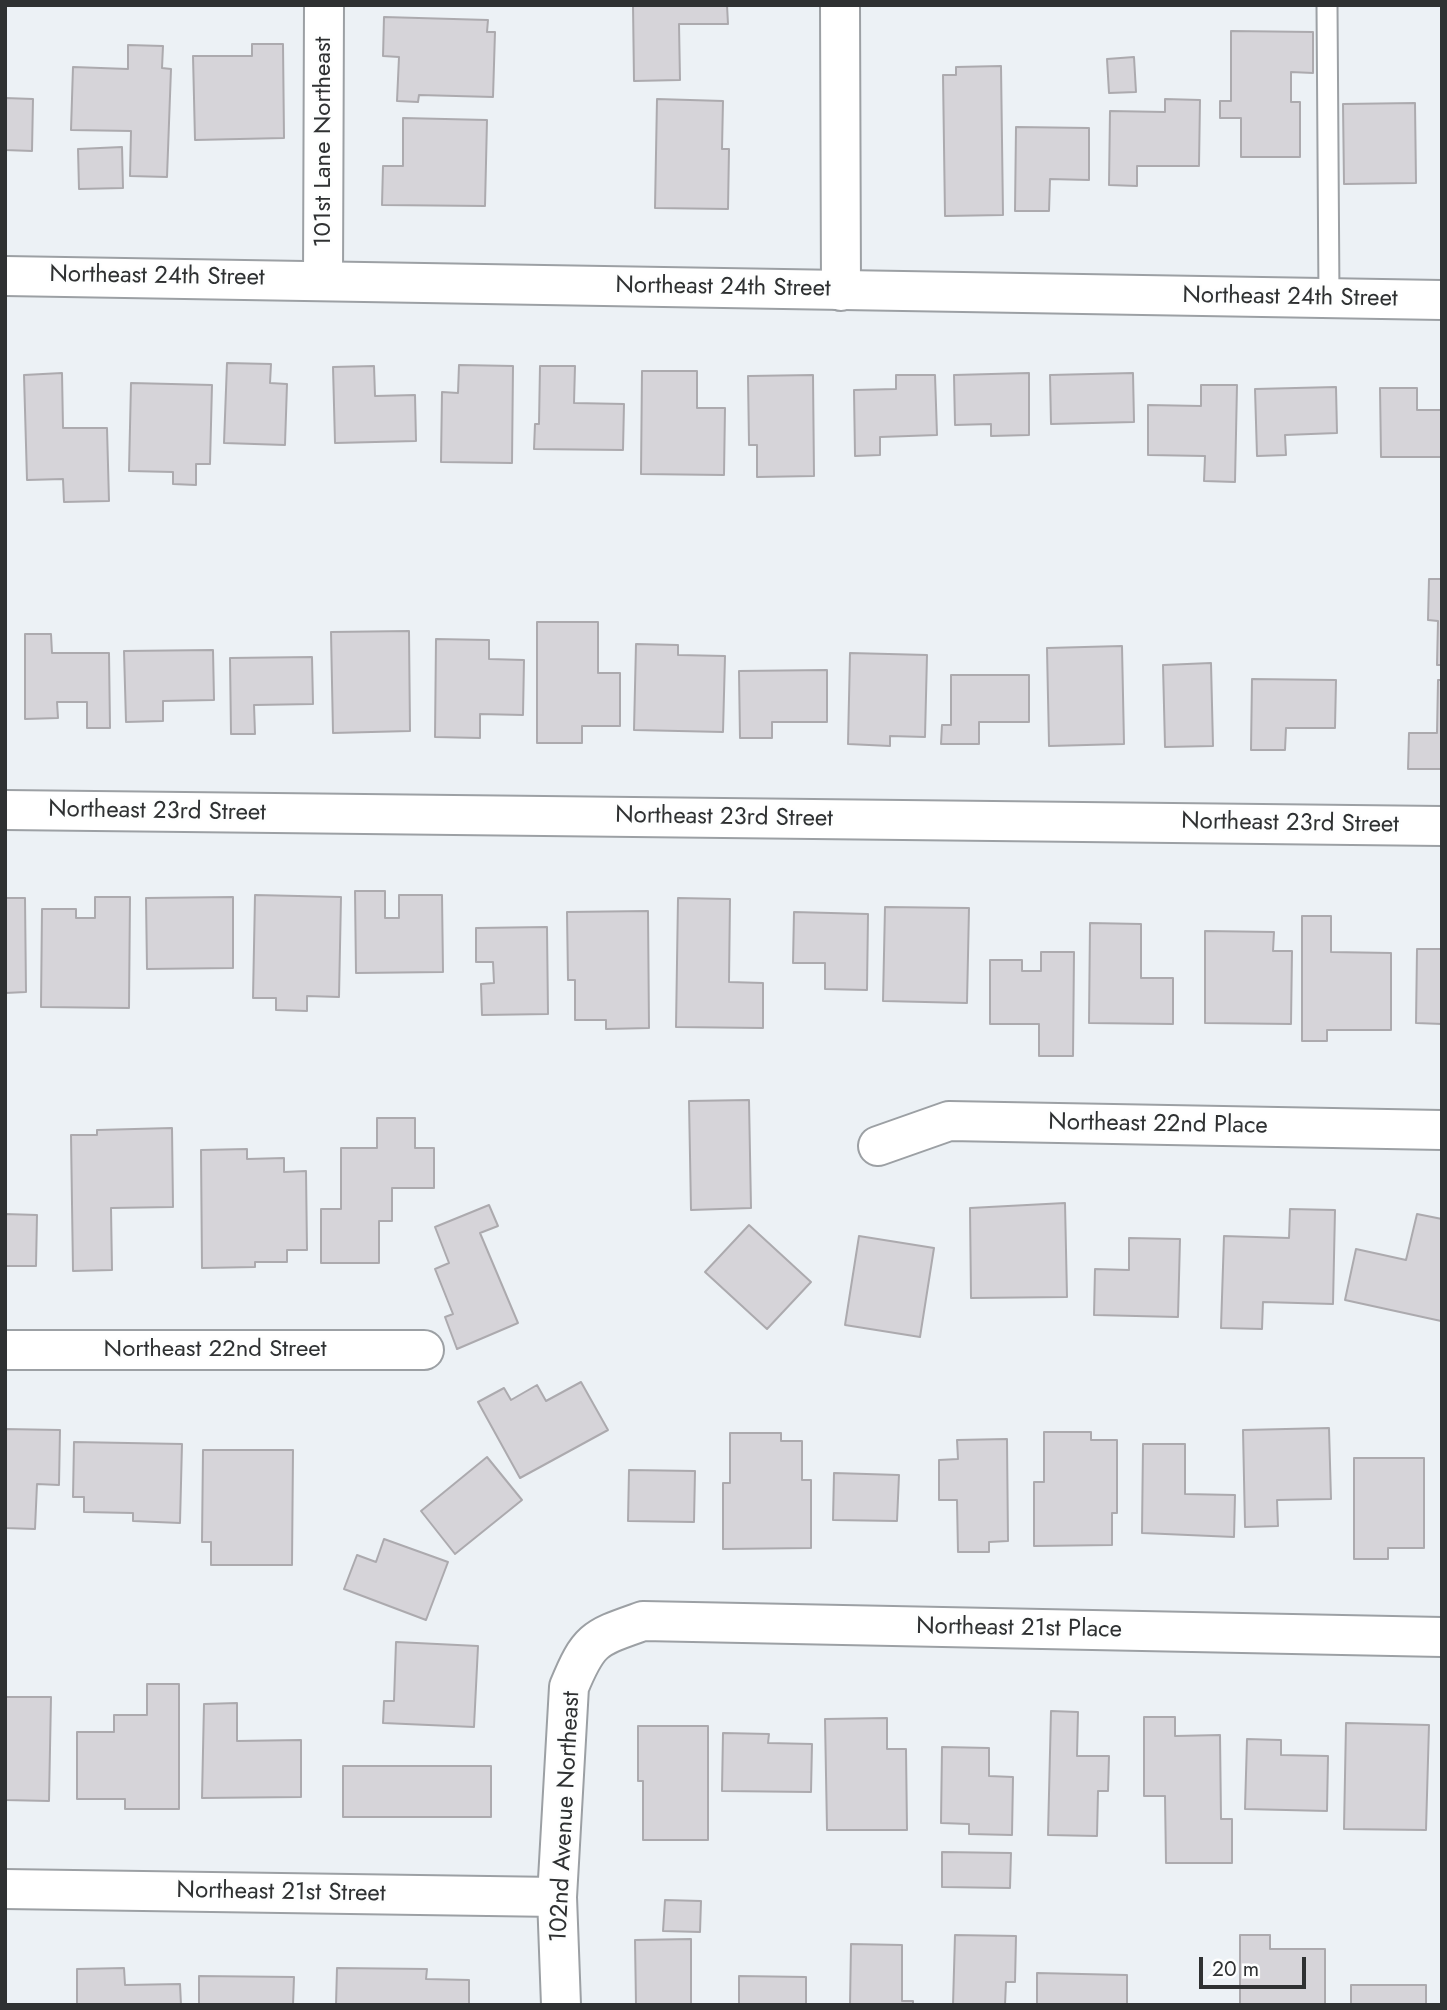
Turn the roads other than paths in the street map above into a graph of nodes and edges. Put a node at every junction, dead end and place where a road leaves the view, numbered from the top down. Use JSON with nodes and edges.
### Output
{"nodes":[{"id":1,"x":324,"y":5,"type":"edge"},
{"id":2,"x":841,"y":5,"type":"edge"},
{"id":3,"x":1327,"y":5,"type":"edge"},
{"id":4,"x":5,"y":276,"type":"edge"},
{"id":5,"x":323,"y":279,"type":"junction"},
{"id":6,"x":841,"y":290,"type":"junction"},
{"id":7,"x":1329,"y":298,"type":"junction"},
{"id":8,"x":1442,"y":300,"type":"edge"},
{"id":9,"x":5,"y":810,"type":"edge"},
{"id":10,"x":1442,"y":826,"type":"edge"},
{"id":11,"x":1442,"y":1130,"type":"edge"},
{"id":12,"x":878,"y":1146,"type":"dead end"},
{"id":13,"x":5,"y":1350,"type":"edge"},
{"id":14,"x":424,"y":1350,"type":"dead end"},
{"id":15,"x":598,"y":1637,"type":"joint"},
{"id":16,"x":1442,"y":1637,"type":"edge"},
{"id":17,"x":5,"y":1889,"type":"edge"},
{"id":18,"x":557,"y":1897,"type":"junction"},
{"id":19,"x":561,"y":2005,"type":"edge"}],
"edges":[{"from":1,"to":5,"type":"street","name":"101st Lane Northeast"},
{"from":2,"to":6,"type":"street"},
{"from":3,"to":7,"type":"lane"},
{"from":4,"to":5,"type":"street","name":"Northeast 24th Street"},
{"from":5,"to":6,"type":"street","name":"Northeast 24th Street"},
{"from":6,"to":7,"type":"street","name":"Northeast 24th Street"},
{"from":7,"to":8,"type":"street","name":"Northeast 24th Street"},
{"from":9,"to":10,"type":"street","name":"Northeast 23rd Street"},
{"from":11,"to":12,"type":"street","name":"Northeast 22nd Place"},
{"from":13,"to":14,"type":"street","name":"Northeast 22nd Street"},
{"from":15,"to":16,"type":"street","name":"Northeast 21st Place"},
{"from":15,"to":18,"type":"street","name":"102nd Avenue Northeast"},
{"from":17,"to":18,"type":"street","name":"Northeast 21st Street"},
{"from":18,"to":19,"type":"street","name":"102nd Avenue Northeast"}]}
